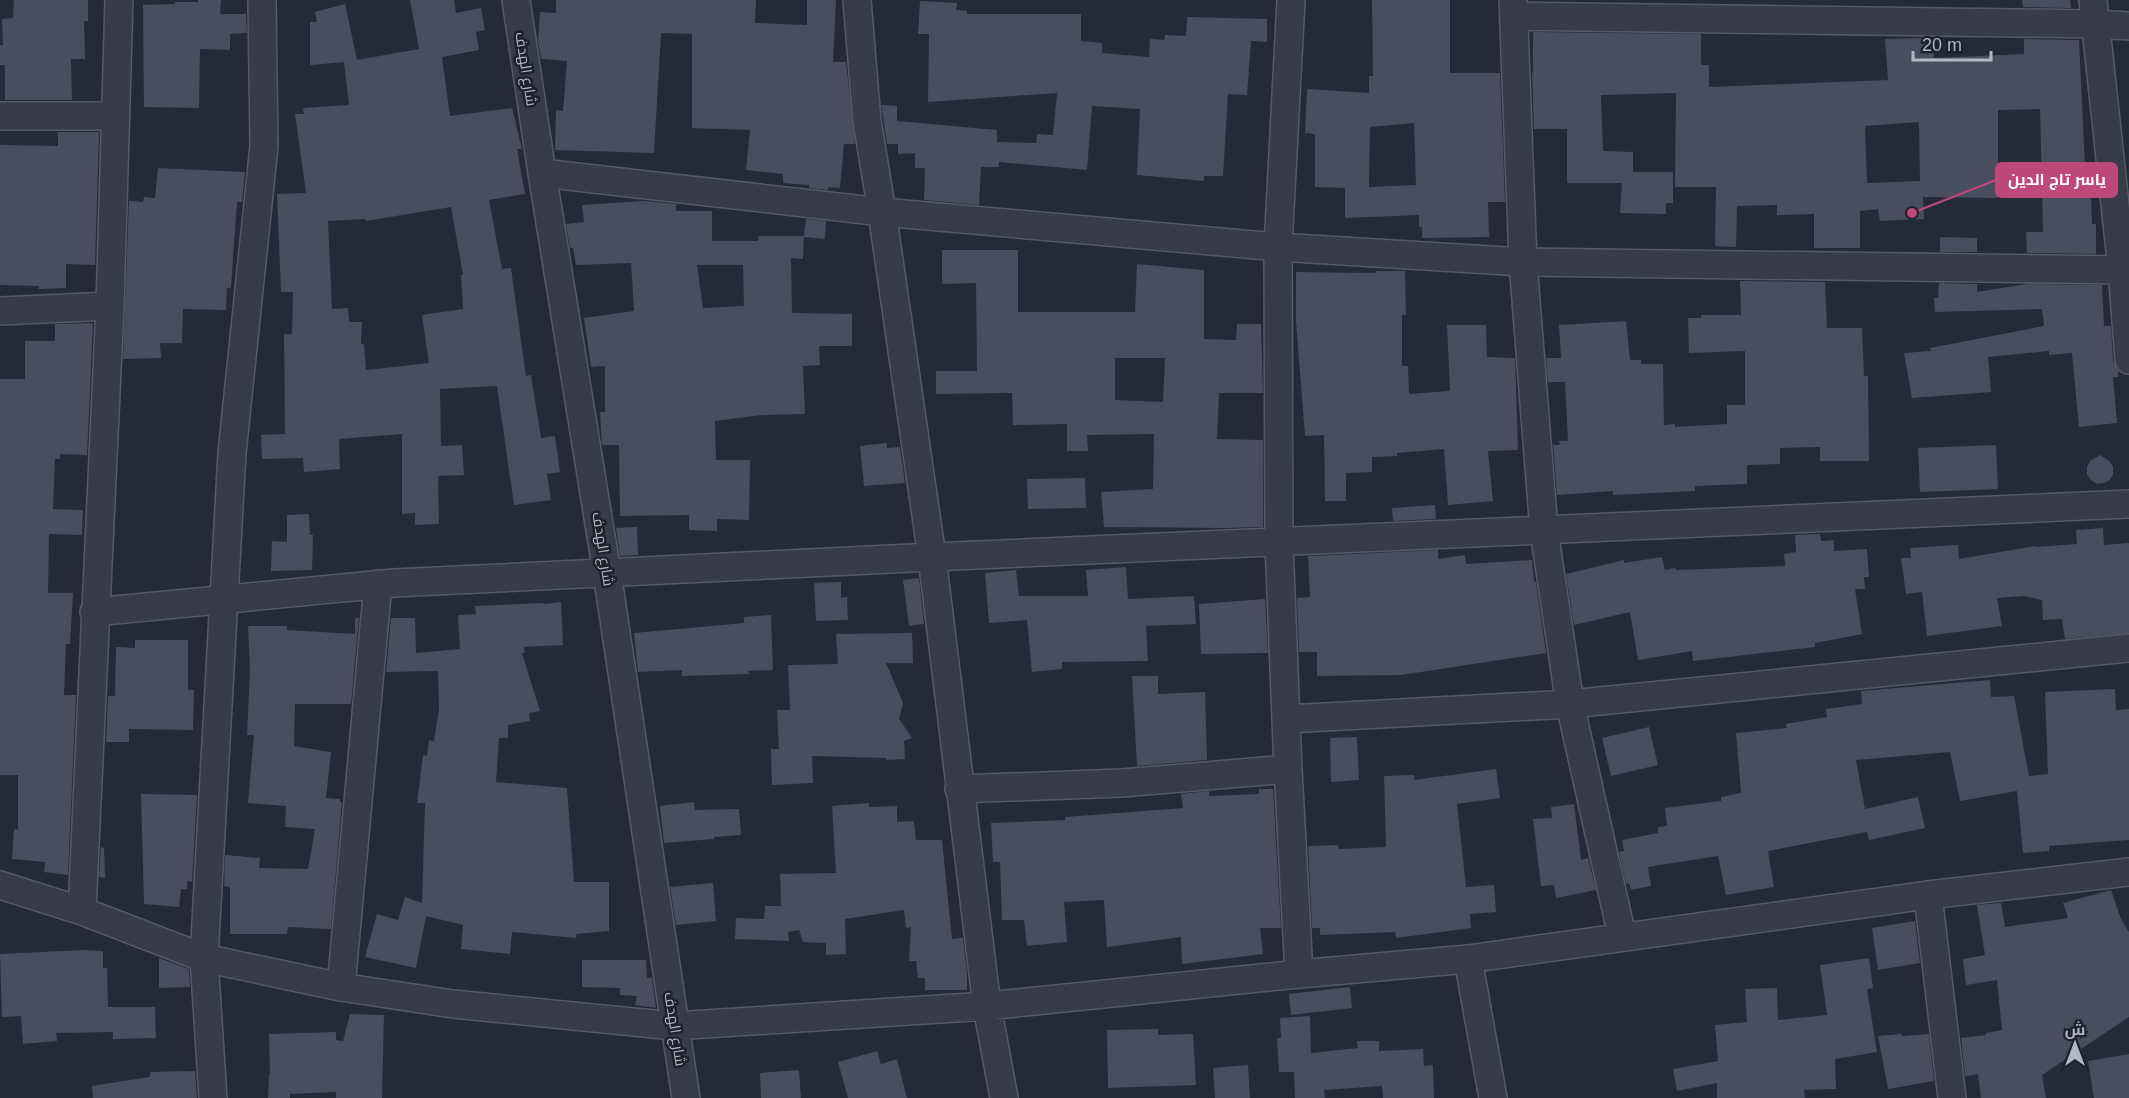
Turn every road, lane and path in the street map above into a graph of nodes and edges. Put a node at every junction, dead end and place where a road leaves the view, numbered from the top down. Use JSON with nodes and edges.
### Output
{"nodes":[{"id":1,"x":119,"y":0,"type":"edge"},
{"id":2,"x":261,"y":0,"type":"edge"},
{"id":3,"x":516,"y":0,"type":"edge"},
{"id":4,"x":857,"y":0,"type":"edge"},
{"id":5,"x":1291,"y":0,"type":"edge"},
{"id":6,"x":1513,"y":8,"type":"edge"},
{"id":7,"x":2094,"y":12,"type":"edge"},
{"id":8,"x":2129,"y":26,"type":"edge"},
{"id":9,"x":0,"y":116,"type":"edge"},
{"id":10,"x":115,"y":116,"type":"junction"},
{"id":11,"x":542,"y":173,"type":"junction"},
{"id":12,"x":882,"y":212,"type":"junction"},
{"id":13,"x":1278,"y":247,"type":"junction"},
{"id":14,"x":1523,"y":262,"type":"junction"},
{"id":15,"x":2126,"y":270,"type":"edge"},
{"id":16,"x":110,"y":306,"type":"junction"},
{"id":17,"x":0,"y":310,"type":"edge"},
{"id":18,"x":2129,"y":360,"type":"edge"},
{"id":19,"x":2129,"y":504,"type":"edge"},
{"id":20,"x":1544,"y":531,"type":"junction"},
{"id":21,"x":1279,"y":543,"type":"junction"},
{"id":22,"x":932,"y":556,"type":"junction"},
{"id":23,"x":608,"y":573,"type":"junction"},
{"id":24,"x":378,"y":584,"type":"junction"},
{"id":25,"x":225,"y":599,"type":"junction"},
{"id":26,"x":94,"y":612,"type":"junction"},
{"id":27,"x":2129,"y":648,"type":"edge"},
{"id":28,"x":1570,"y":704,"type":"junction"},
{"id":29,"x":1287,"y":719,"type":"junction"},
{"id":30,"x":1288,"y":770,"type":"junction"},
{"id":31,"x":959,"y":789,"type":"junction"},
{"id":32,"x":2129,"y":872,"type":"edge"},
{"id":33,"x":0,"y":885,"type":"edge"},
{"id":34,"x":1928,"y":895,"type":"junction"},
{"id":35,"x":82,"y":911,"type":"junction"},
{"id":36,"x":1622,"y":936,"type":"junction"},
{"id":37,"x":204,"y":958,"type":"junction"},
{"id":38,"x":1468,"y":959,"type":"junction"},
{"id":39,"x":1299,"y":974,"type":"junction"},
{"id":40,"x":341,"y":987,"type":"junction"},
{"id":41,"x":987,"y":1006,"type":"junction"},
{"id":42,"x":674,"y":1026,"type":"junction"},
{"id":43,"x":213,"y":1098,"type":"edge"},
{"id":44,"x":686,"y":1098,"type":"edge"},
{"id":45,"x":1004,"y":1098,"type":"edge"},
{"id":46,"x":1493,"y":1098,"type":"edge"},
{"id":47,"x":1952,"y":1098,"type":"edge"}],
"edges":[{"from":1,"to":10,"type":"street"},
{"from":2,"to":25,"type":"street"},
{"from":3,"to":11,"type":"street","name":"شارع الهدف"},
{"from":4,"to":12,"type":"street"},
{"from":5,"to":13,"type":"street"},
{"from":6,"to":7,"type":"street"},
{"from":6,"to":14,"type":"street"},
{"from":7,"to":8,"type":"street"},
{"from":7,"to":15,"type":"street"},
{"from":9,"to":10,"type":"street"},
{"from":10,"to":16,"type":"street"},
{"from":11,"to":12,"type":"street"},
{"from":11,"to":23,"type":"street","name":"شارع الهدف"},
{"from":12,"to":13,"type":"street"},
{"from":12,"to":22,"type":"street"},
{"from":13,"to":14,"type":"street"},
{"from":13,"to":21,"type":"street"},
{"from":14,"to":15,"type":"street"},
{"from":14,"to":20,"type":"street"},
{"from":15,"to":18,"type":"street"},
{"from":16,"to":17,"type":"street"},
{"from":16,"to":26,"type":"street"},
{"from":19,"to":20,"type":"street"},
{"from":20,"to":21,"type":"street"},
{"from":20,"to":28,"type":"street"},
{"from":21,"to":22,"type":"street"},
{"from":21,"to":29,"type":"street"},
{"from":22,"to":23,"type":"street"},
{"from":22,"to":31,"type":"street"},
{"from":23,"to":24,"type":"street"},
{"from":23,"to":42,"type":"street","name":"شارع الهدف"},
{"from":24,"to":25,"type":"street"},
{"from":24,"to":40,"type":"street"},
{"from":25,"to":26,"type":"street"},
{"from":25,"to":37,"type":"street"},
{"from":26,"to":35,"type":"street"},
{"from":27,"to":28,"type":"street"},
{"from":28,"to":29,"type":"street"},
{"from":28,"to":36,"type":"street"},
{"from":29,"to":30,"type":"street"},
{"from":30,"to":31,"type":"street"},
{"from":30,"to":39,"type":"street"},
{"from":31,"to":41,"type":"street"},
{"from":32,"to":34,"type":"street"},
{"from":33,"to":35,"type":"street"},
{"from":34,"to":36,"type":"street"},
{"from":34,"to":47,"type":"street"},
{"from":35,"to":37,"type":"street"},
{"from":36,"to":38,"type":"street"},
{"from":37,"to":40,"type":"street"},
{"from":37,"to":43,"type":"street"},
{"from":38,"to":39,"type":"street"},
{"from":38,"to":46,"type":"street"},
{"from":39,"to":41,"type":"street"},
{"from":40,"to":42,"type":"street"},
{"from":41,"to":42,"type":"street"},
{"from":41,"to":45,"type":"street"},
{"from":42,"to":44,"type":"street","name":"شارع الهدف"}]}
